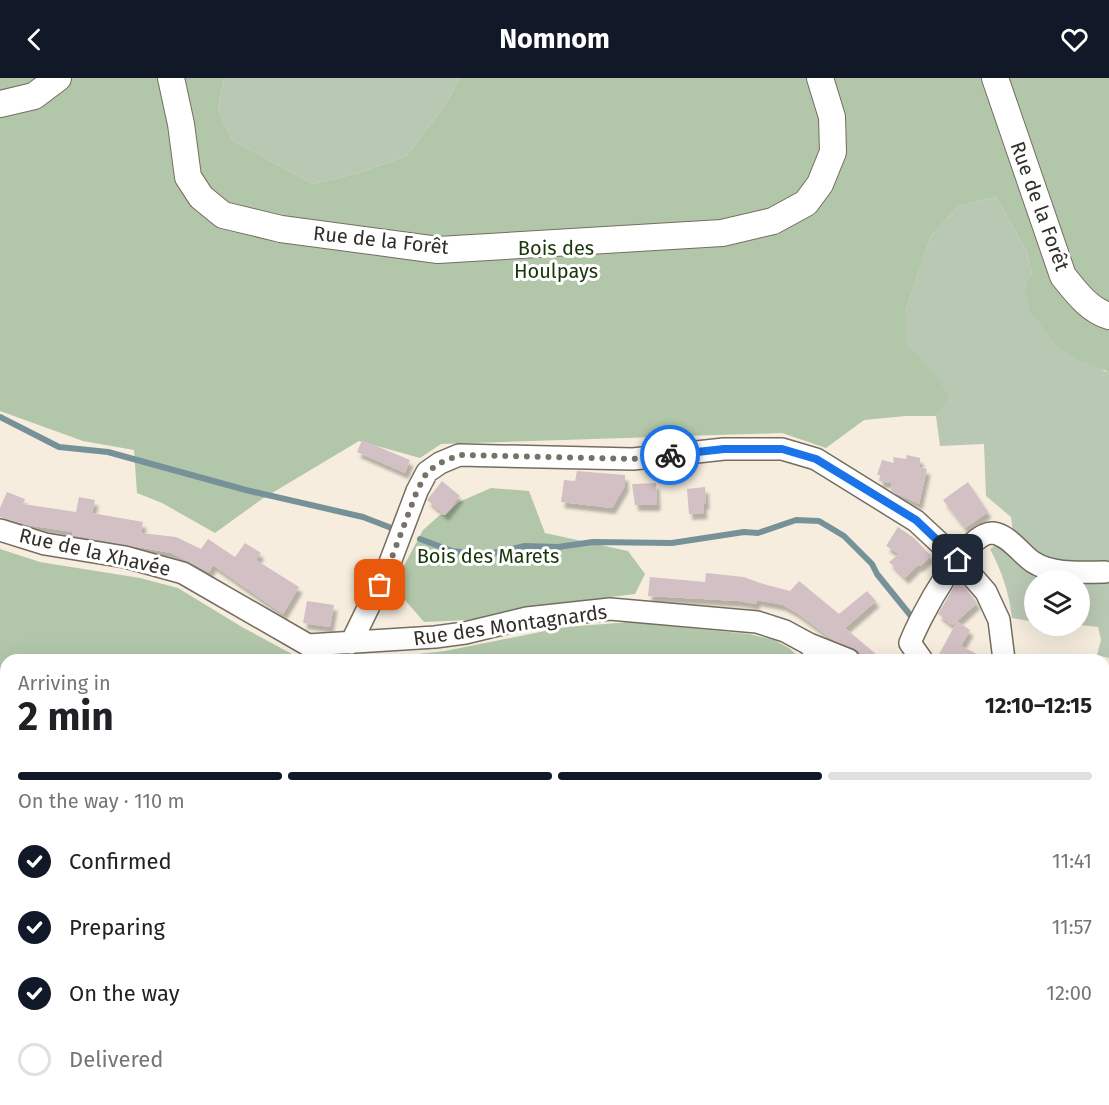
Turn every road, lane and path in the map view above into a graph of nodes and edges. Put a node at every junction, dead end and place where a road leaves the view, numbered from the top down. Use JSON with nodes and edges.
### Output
{"nodes":[{"id":1,"x":58,"y":78,"type":"edge"},
{"id":2,"x":171,"y":78,"type":"edge"},
{"id":3,"x":820,"y":78,"type":"edge"},
{"id":4,"x":995,"y":78,"type":"edge"},
{"id":5,"x":0,"y":104,"type":"edge"},
{"id":6,"x":1109,"y":316,"type":"edge"},
{"id":7,"x":0,"y":530,"type":"edge"},
{"id":8,"x":958,"y":560,"type":"junction"},
{"id":9,"x":1105,"y":572,"type":"dead end"},
{"id":10,"x":351,"y":643,"type":"junction"},
{"id":11,"x":815,"y":652,"type":"edge"},
{"id":12,"x":918,"y":654,"type":"edge"},
{"id":13,"x":1003,"y":654,"type":"edge"}],
"edges":[{"from":1,"to":5,"type":"main road"},
{"from":2,"to":3,"type":"main road","name":"Rue de la Forêt"},
{"from":4,"to":6,"type":"main road","name":"Rue de la Forêt"},
{"from":7,"to":10,"type":"street","name":"Rue de la Xhavée"},
{"from":8,"to":9,"type":"street"},
{"from":8,"to":10,"type":"street"},
{"from":8,"to":12,"type":"street"},
{"from":8,"to":13,"type":"street"},
{"from":10,"to":11,"type":"street","name":"Rue des Montagnards"}]}
